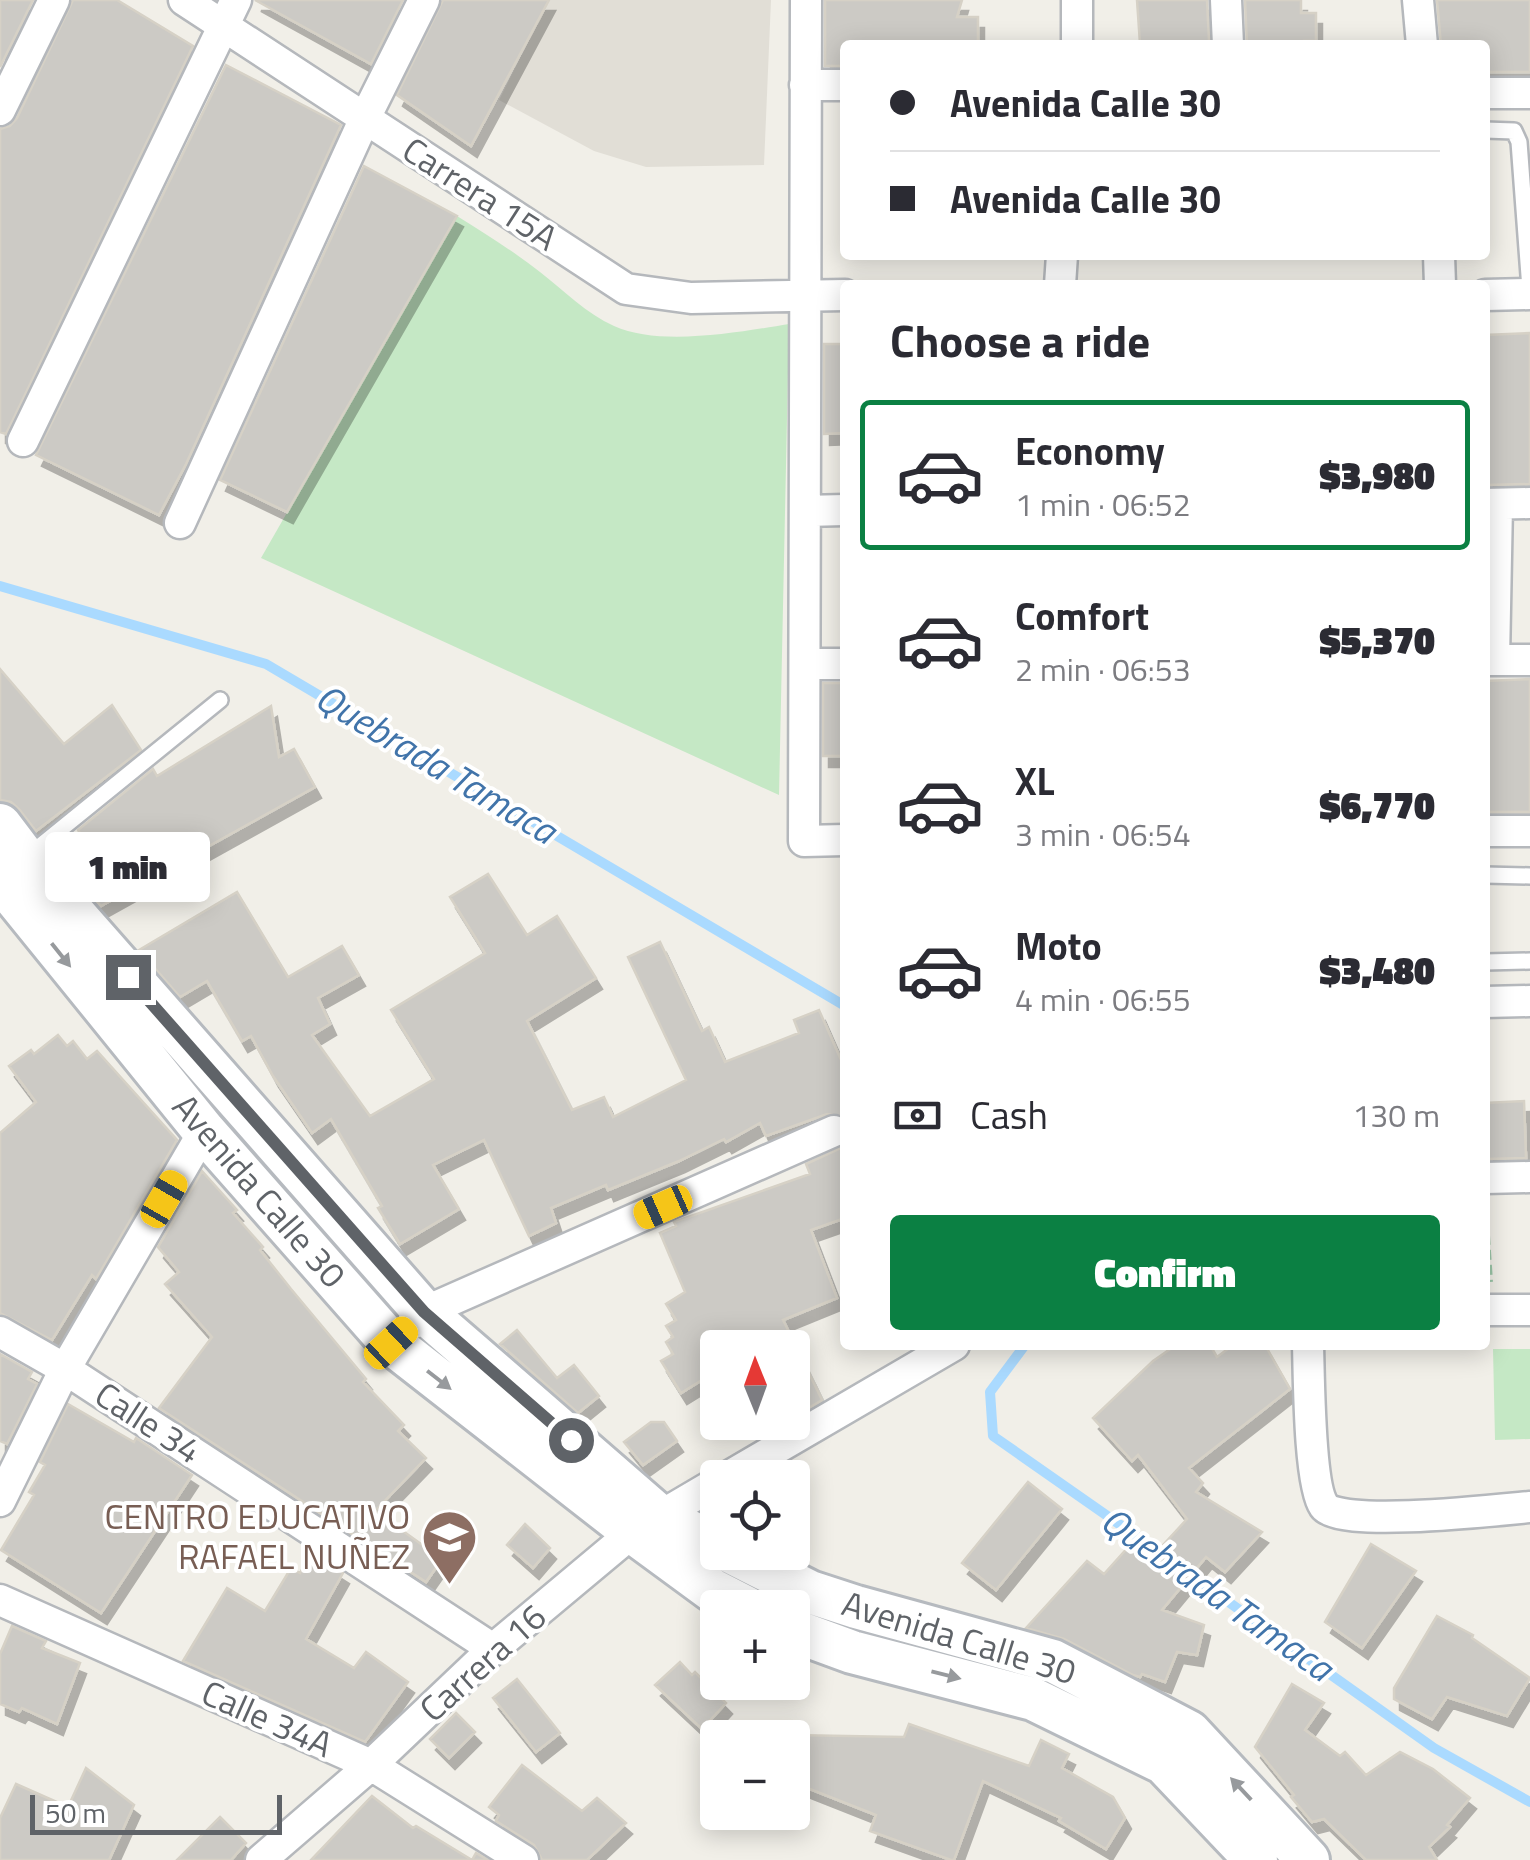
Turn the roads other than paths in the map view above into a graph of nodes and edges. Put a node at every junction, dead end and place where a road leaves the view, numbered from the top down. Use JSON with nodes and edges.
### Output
{"nodes":[{"id":1,"x":54,"y":0,"type":"edge"},
{"id":2,"x":184,"y":0,"type":"edge"},
{"id":3,"x":424,"y":0,"type":"edge"},
{"id":4,"x":806,"y":0,"type":"edge"},
{"id":5,"x":1077,"y":0,"type":"edge"},
{"id":6,"x":1226,"y":0,"type":"edge"},
{"id":7,"x":1418,"y":0,"type":"edge"},
{"id":8,"x":230,"y":13,"type":"edge"},
{"id":9,"x":1077,"y":40,"type":"edge"},
{"id":10,"x":1228,"y":40,"type":"edge"},
{"id":11,"x":1422,"y":40,"type":"edge"},
{"id":12,"x":805,"y":85,"type":"junction"},
{"id":13,"x":840,"y":86,"type":"edge"},
{"id":14,"x":1490,"y":93,"type":"edge"},
{"id":15,"x":1530,"y":93,"type":"edge"},
{"id":16,"x":0,"y":110,"type":"edge"},
{"id":17,"x":366,"y":118,"type":"junction"},
{"id":18,"x":1490,"y":130,"type":"edge"},
{"id":19,"x":1530,"y":292,"type":"edge"},
{"id":20,"x":840,"y":295,"type":"edge"},
{"id":21,"x":1490,"y":295,"type":"edge"},
{"id":22,"x":805,"y":296,"type":"junction"},
{"id":23,"x":22,"y":441,"type":"dead end"},
{"id":24,"x":1491,"y":504,"type":"edge"},
{"id":25,"x":1530,"y":504,"type":"edge"},
{"id":26,"x":840,"y":510,"type":"edge"},
{"id":27,"x":804,"y":511,"type":"junction"},
{"id":28,"x":180,"y":523,"type":"dead end"},
{"id":29,"x":1490,"y":582,"type":"edge"},
{"id":30,"x":1490,"y":660,"type":"edge"},
{"id":31,"x":1530,"y":660,"type":"edge"},
{"id":32,"x":804,"y":664,"type":"junction"},
{"id":33,"x":840,"y":664,"type":"edge"},
{"id":34,"x":220,"y":700,"type":"dead end"},
{"id":35,"x":1530,"y":831,"type":"edge"},
{"id":36,"x":1490,"y":832,"type":"edge"},
{"id":37,"x":840,"y":840,"type":"edge"},
{"id":38,"x":6,"y":860,"type":"edge"},
{"id":39,"x":1490,"y":875,"type":"edge"},
{"id":40,"x":1530,"y":876,"type":"edge"},
{"id":41,"x":1490,"y":962,"type":"edge"},
{"id":42,"x":1530,"y":962,"type":"edge"},
{"id":43,"x":1530,"y":1001,"type":"edge"},
{"id":44,"x":1490,"y":1002,"type":"edge"},
{"id":45,"x":204,"y":1130,"type":"junction"},
{"id":46,"x":834,"y":1131,"type":"dead end"},
{"id":47,"x":1530,"y":1177,"type":"edge"},
{"id":48,"x":1490,"y":1178,"type":"edge"},
{"id":49,"x":1490,"y":1310,"type":"edge"},
{"id":50,"x":1530,"y":1310,"type":"edge"},
{"id":51,"x":424,"y":1312,"type":"junction"},
{"id":52,"x":0,"y":1332,"type":"edge"},
{"id":53,"x":391,"y":1343,"type":"junction"},
{"id":54,"x":945,"y":1350,"type":"edge"},
{"id":55,"x":1308,"y":1350,"type":"edge"},
{"id":56,"x":65,"y":1369,"type":"junction"},
{"id":57,"x":757,"y":1460,"type":"edge"},
{"id":58,"x":700,"y":1492,"type":"edge"},
{"id":59,"x":0,"y":1501,"type":"edge"},
{"id":60,"x":1530,"y":1508,"type":"edge"},
{"id":61,"x":646,"y":1524,"type":"junction"},
{"id":62,"x":700,"y":1540,"type":"edge"},
{"id":63,"x":766,"y":1570,"type":"edge"},
{"id":64,"x":712,"y":1590,"type":"edge"},
{"id":65,"x":0,"y":1600,"type":"edge"},
{"id":66,"x":810,"y":1637,"type":"edge"},
{"id":67,"x":493,"y":1650,"type":"junction"},
{"id":68,"x":371,"y":1765,"type":"junction"},
{"id":69,"x":260,"y":1860,"type":"edge"},
{"id":70,"x":523,"y":1860,"type":"edge"},
{"id":71,"x":1256,"y":1860,"type":"edge"},
{"id":72,"x":1308,"y":1860,"type":"edge"}],
"edges":[{"from":1,"to":16,"type":"street"},
{"from":2,"to":8,"type":"street","name":"Carrera 15A"},
{"from":3,"to":17,"type":"street"},
{"from":4,"to":12,"type":"street"},
{"from":5,"to":9,"type":"street"},
{"from":6,"to":10,"type":"street"},
{"from":7,"to":11,"type":"street"},
{"from":8,"to":17,"type":"street","name":"Carrera 15A"},
{"from":8,"to":23,"type":"street"},
{"from":12,"to":13,"type":"street"},
{"from":12,"to":22,"type":"street"},
{"from":14,"to":15,"type":"street"},
{"from":17,"to":22,"type":"street","name":"Carrera 15A"},
{"from":17,"to":28,"type":"street"},
{"from":18,"to":19,"type":"lane"},
{"from":19,"to":21,"type":"street"},
{"from":20,"to":22,"type":"street","name":"Carrera 15A"},
{"from":22,"to":27,"type":"street"},
{"from":24,"to":25,"type":"street"},
{"from":24,"to":29,"type":"street"},
{"from":26,"to":27,"type":"street"},
{"from":27,"to":32,"type":"street"},
{"from":30,"to":31,"type":"street"},
{"from":32,"to":33,"type":"street"},
{"from":32,"to":37,"type":"street"},
{"from":34,"to":38,"type":"lane"},
{"from":35,"to":36,"type":"street"},
{"from":38,"to":45,"type":"main road","name":"Avenida Calle 30","one_way":true},
{"from":38,"to":51,"type":"main road","name":"Avenida Calle 30"},
{"from":39,"to":40,"type":"lane"},
{"from":41,"to":42,"type":"lane"},
{"from":43,"to":44,"type":"street"},
{"from":45,"to":53,"type":"main road","name":"Avenida Calle 30"},
{"from":45,"to":56,"type":"street"},
{"from":46,"to":51,"type":"street"},
{"from":47,"to":48,"type":"street"},
{"from":49,"to":50,"type":"street"},
{"from":51,"to":53,"type":"street"},
{"from":51,"to":61,"type":"main road","name":"Avenida Calle 30"},
{"from":52,"to":56,"type":"street","name":"Calle 34"},
{"from":53,"to":61,"type":"main road","name":"Avenida Calle 30","one_way":true},
{"from":54,"to":57,"type":"street"},
{"from":55,"to":60,"type":"street"},
{"from":56,"to":59,"type":"street"},
{"from":56,"to":67,"type":"street","name":"Calle 34"},
{"from":58,"to":61,"type":"street","name":"Carrera 16"},
{"from":61,"to":62,"type":"main road","name":"Avenida Calle 30"},
{"from":61,"to":64,"type":"main road","name":"Avenida Calle 30"},
{"from":61,"to":67,"type":"street","name":"Carrera 16"},
{"from":72,"to":63,"type":"main road","name":"Avenida Calle 30","one_way":true},
{"from":65,"to":68,"type":"street","name":"Calle 34A"},
{"from":66,"to":71,"type":"main road","name":"Avenida Calle 30","one_way":true},
{"from":67,"to":68,"type":"street","name":"Carrera 16"},
{"from":68,"to":69,"type":"street","name":"Carrera 16"},
{"from":68,"to":70,"type":"street","name":"Calle 34A"}]}
